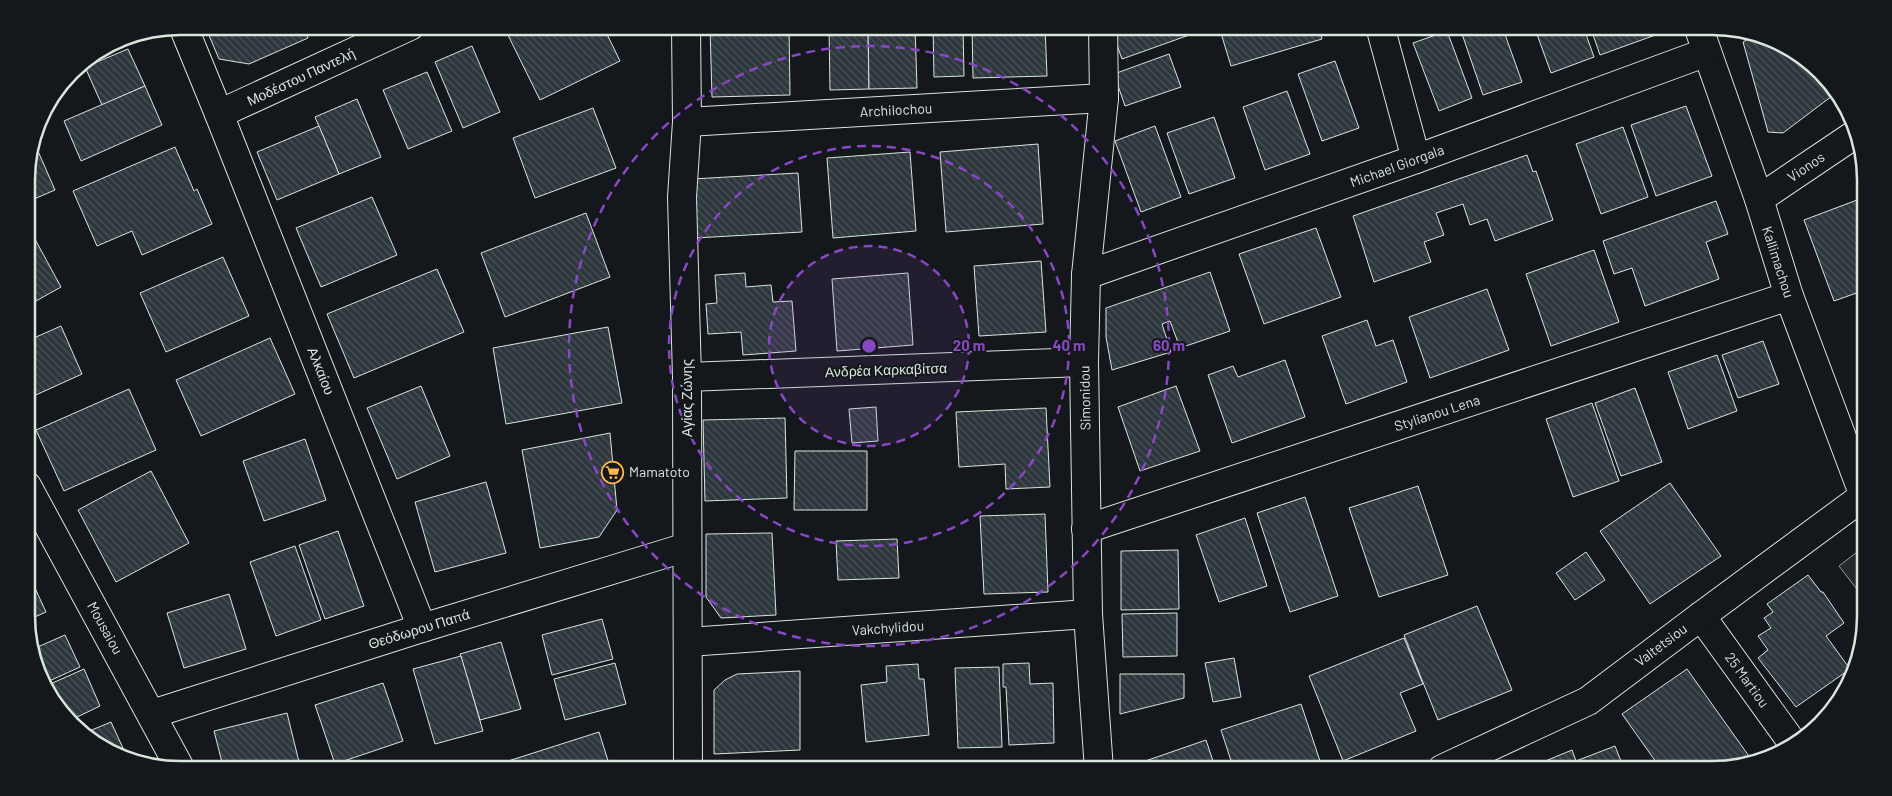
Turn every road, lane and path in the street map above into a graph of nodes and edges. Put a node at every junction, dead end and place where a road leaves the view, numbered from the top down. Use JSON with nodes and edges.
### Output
{"nodes":[{"id":1,"x":186,"y":35,"type":"edge"},
{"id":2,"x":391,"y":35,"type":"edge"},
{"id":3,"x":686,"y":35,"type":"edge"},
{"id":4,"x":1103,"y":35,"type":"edge"},
{"id":5,"x":1382,"y":35,"type":"edge"},
{"id":6,"x":1701,"y":35,"type":"edge"},
{"id":7,"x":1707,"y":52,"type":"junction"},
{"id":8,"x":1104,"y":98,"type":"junction"},
{"id":9,"x":220,"y":114,"type":"junction"},
{"id":10,"x":687,"y":122,"type":"junction"},
{"id":11,"x":1850,"y":138,"type":"edge"},
{"id":12,"x":1416,"y":160,"type":"junction"},
{"id":13,"x":1759,"y":200,"type":"junction"},
{"id":14,"x":1086,"y":275,"type":"junction"},
{"id":15,"x":1789,"y":296,"type":"junction"},
{"id":16,"x":1084,"y":362,"type":"junction"},
{"id":17,"x":687,"y":377,"type":"junction"},
{"id":18,"x":1857,"y":474,"type":"edge"},
{"id":19,"x":35,"y":501,"type":"edge"},
{"id":20,"x":1857,"y":501,"type":"edge"},
{"id":21,"x":1086,"y":529,"type":"junction"},
{"id":22,"x":688,"y":548,"type":"junction"},
{"id":23,"x":1088,"y":614,"type":"junction"},
{"id":24,"x":1701,"y":616,"type":"junction"},
{"id":25,"x":422,"y":628,"type":"junction"},
{"id":26,"x":688,"y":642,"type":"junction"},
{"id":27,"x":152,"y":714,"type":"junction"},
{"id":28,"x":1789,"y":739,"type":"edge"},
{"id":29,"x":177,"y":761,"type":"edge"},
{"id":30,"x":688,"y":761,"type":"edge"},
{"id":31,"x":1098,"y":761,"type":"edge"},
{"id":32,"x":1461,"y":761,"type":"edge"}],
"edges":[{"from":1,"to":9,"type":"street","name":"Αλκαίου"},
{"from":2,"to":9,"type":"street","name":"Μοδέστου Παντελή"},
{"from":3,"to":10,"type":"street","name":"Αγίας Ζώνης"},
{"from":4,"to":8,"type":"street","name":"Simonidou"},
{"from":5,"to":12,"type":"street"},
{"from":6,"to":7,"type":"street","name":"Kallimachou"},
{"from":7,"to":12,"type":"street","name":"Michael Giorgala"},
{"from":7,"to":13,"type":"street","name":"Kallimachou"},
{"from":8,"to":10,"type":"street","name":"Archilochou"},
{"from":8,"to":14,"type":"street","name":"Simonidou"},
{"from":9,"to":25,"type":"street","name":"Αλκαίου"},
{"from":10,"to":17,"type":"street","name":"Αγίας Ζώνης"},
{"from":11,"to":13,"type":"street","name":"Vionos"},
{"from":12,"to":14,"type":"street","name":"Michael Giorgala"},
{"from":13,"to":15,"type":"street","name":"Kallimachou"},
{"from":14,"to":16,"type":"street","name":"Simonidou"},
{"from":15,"to":18,"type":"street","name":"Kallimachou"},
{"from":15,"to":21,"type":"street","name":"Stylianou Lena"},
{"from":16,"to":17,"type":"street","name":"Ανδρέα Καρκαβίτσα"},
{"from":16,"to":21,"type":"street","name":"Simonidou"},
{"from":17,"to":22,"type":"street","name":"Αγίας Ζώνης"},
{"from":19,"to":27,"type":"street","name":"Mousaiou"},
{"from":20,"to":24,"type":"street","name":"Valtetsiou"},
{"from":21,"to":23,"type":"street","name":"Simonidou"},
{"from":22,"to":25,"type":"street","name":"Θεόδωρου Παπά"},
{"from":22,"to":26,"type":"street","name":"Αγίας Ζώνης"},
{"from":23,"to":26,"type":"street","name":"Vakchylidou"},
{"from":23,"to":31,"type":"street","name":"Simonidou"},
{"from":24,"to":28,"type":"street","name":"25 Martiou"},
{"from":24,"to":32,"type":"street","name":"Valtetsiou"},
{"from":25,"to":27,"type":"street","name":"Θεόδωρου Παπά"},
{"from":26,"to":30,"type":"street","name":"Αγίας Ζώνης"},
{"from":27,"to":29,"type":"street","name":"Mousaiou"}]}
